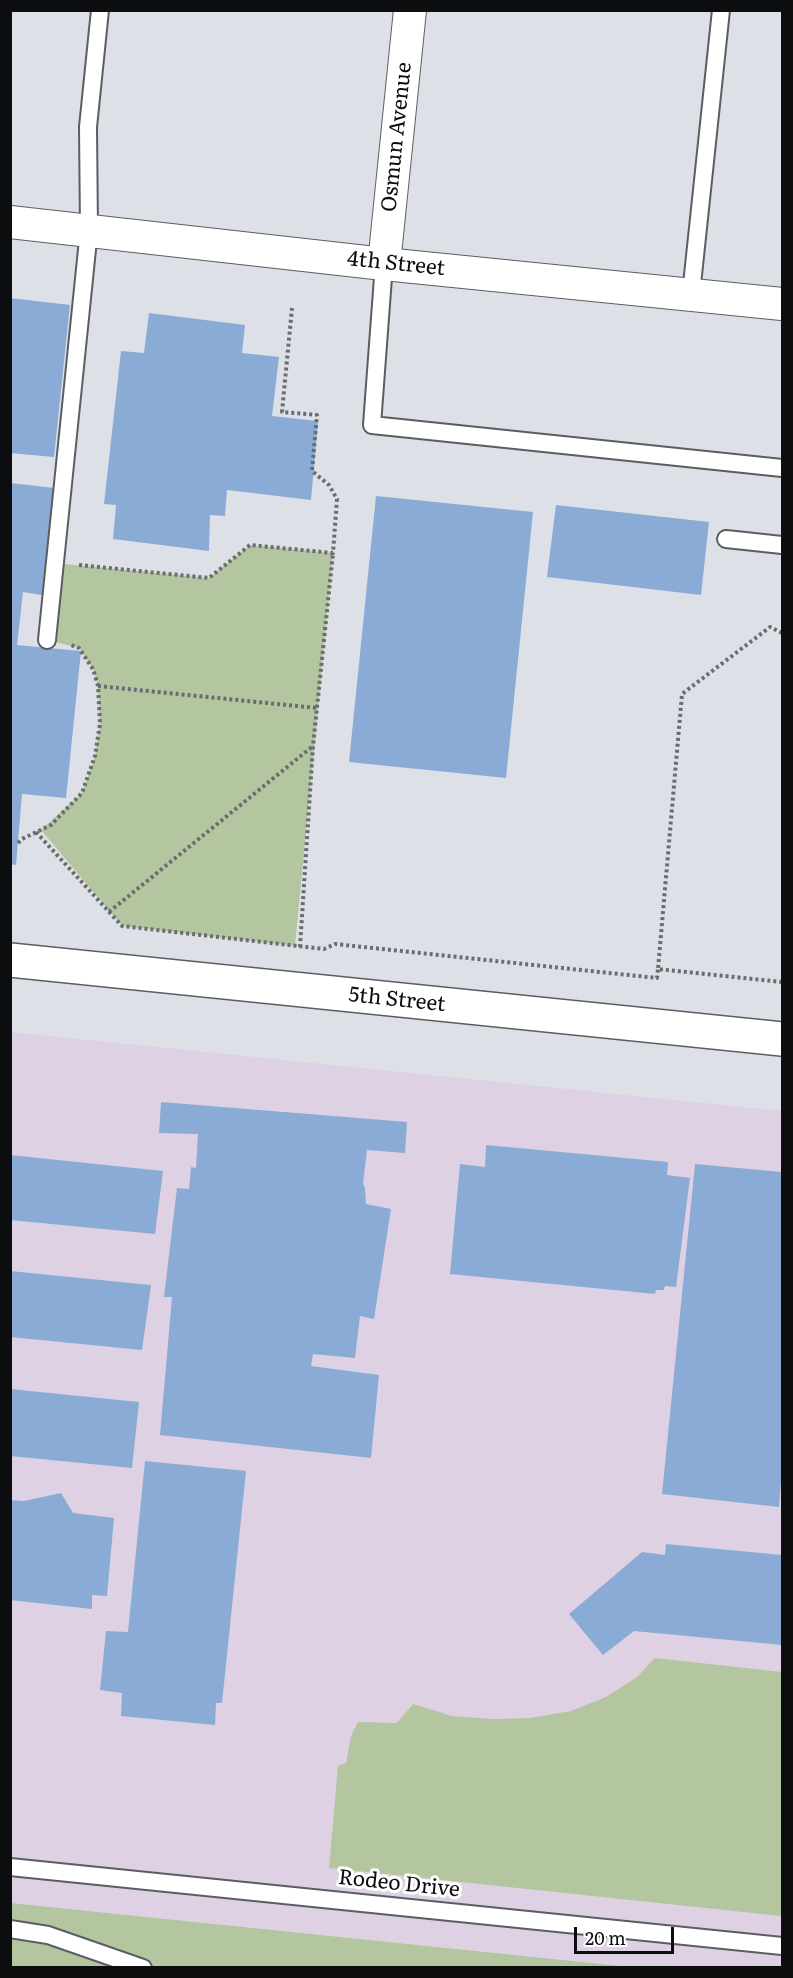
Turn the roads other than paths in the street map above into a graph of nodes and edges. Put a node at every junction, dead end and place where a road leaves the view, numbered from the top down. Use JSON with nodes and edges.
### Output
{"nodes":[{"id":1,"x":100,"y":10,"type":"edge"},
{"id":2,"x":410,"y":10,"type":"edge"},
{"id":3,"x":721,"y":10,"type":"edge"},
{"id":4,"x":10,"y":222,"type":"edge"},
{"id":5,"x":89,"y":230,"type":"junction"},
{"id":6,"x":384,"y":264,"type":"junction"},
{"id":7,"x":691,"y":294,"type":"junction"},
{"id":8,"x":783,"y":304,"type":"edge"},
{"id":9,"x":783,"y":468,"type":"edge"},
{"id":10,"x":726,"y":539,"type":"dead end"},
{"id":11,"x":783,"y":545,"type":"edge"},
{"id":12,"x":47,"y":640,"type":"road end"},
{"id":13,"x":10,"y":960,"type":"edge"},
{"id":14,"x":783,"y":1040,"type":"edge"},
{"id":15,"x":10,"y":1867,"type":"edge"},
{"id":16,"x":10,"y":1929,"type":"edge"},
{"id":17,"x":783,"y":1946,"type":"edge"},
{"id":18,"x":143,"y":1968,"type":"edge"}],
"edges":[{"from":1,"to":5,"type":"lane"},
{"from":2,"to":6,"type":"street","name":"Osmun Avenue"},
{"from":3,"to":7,"type":"lane"},
{"from":4,"to":5,"type":"street","name":"4th Street"},
{"from":5,"to":6,"type":"street","name":"4th Street"},
{"from":5,"to":12,"type":"lane"},
{"from":6,"to":7,"type":"street","name":"4th Street"},
{"from":6,"to":9,"type":"lane"},
{"from":7,"to":8,"type":"street","name":"4th Street"},
{"from":10,"to":11,"type":"lane"},
{"from":13,"to":14,"type":"main road","name":"5th Street"},
{"from":15,"to":17,"type":"lane","name":"Rodeo Drive"},
{"from":16,"to":18,"type":"lane"}]}
